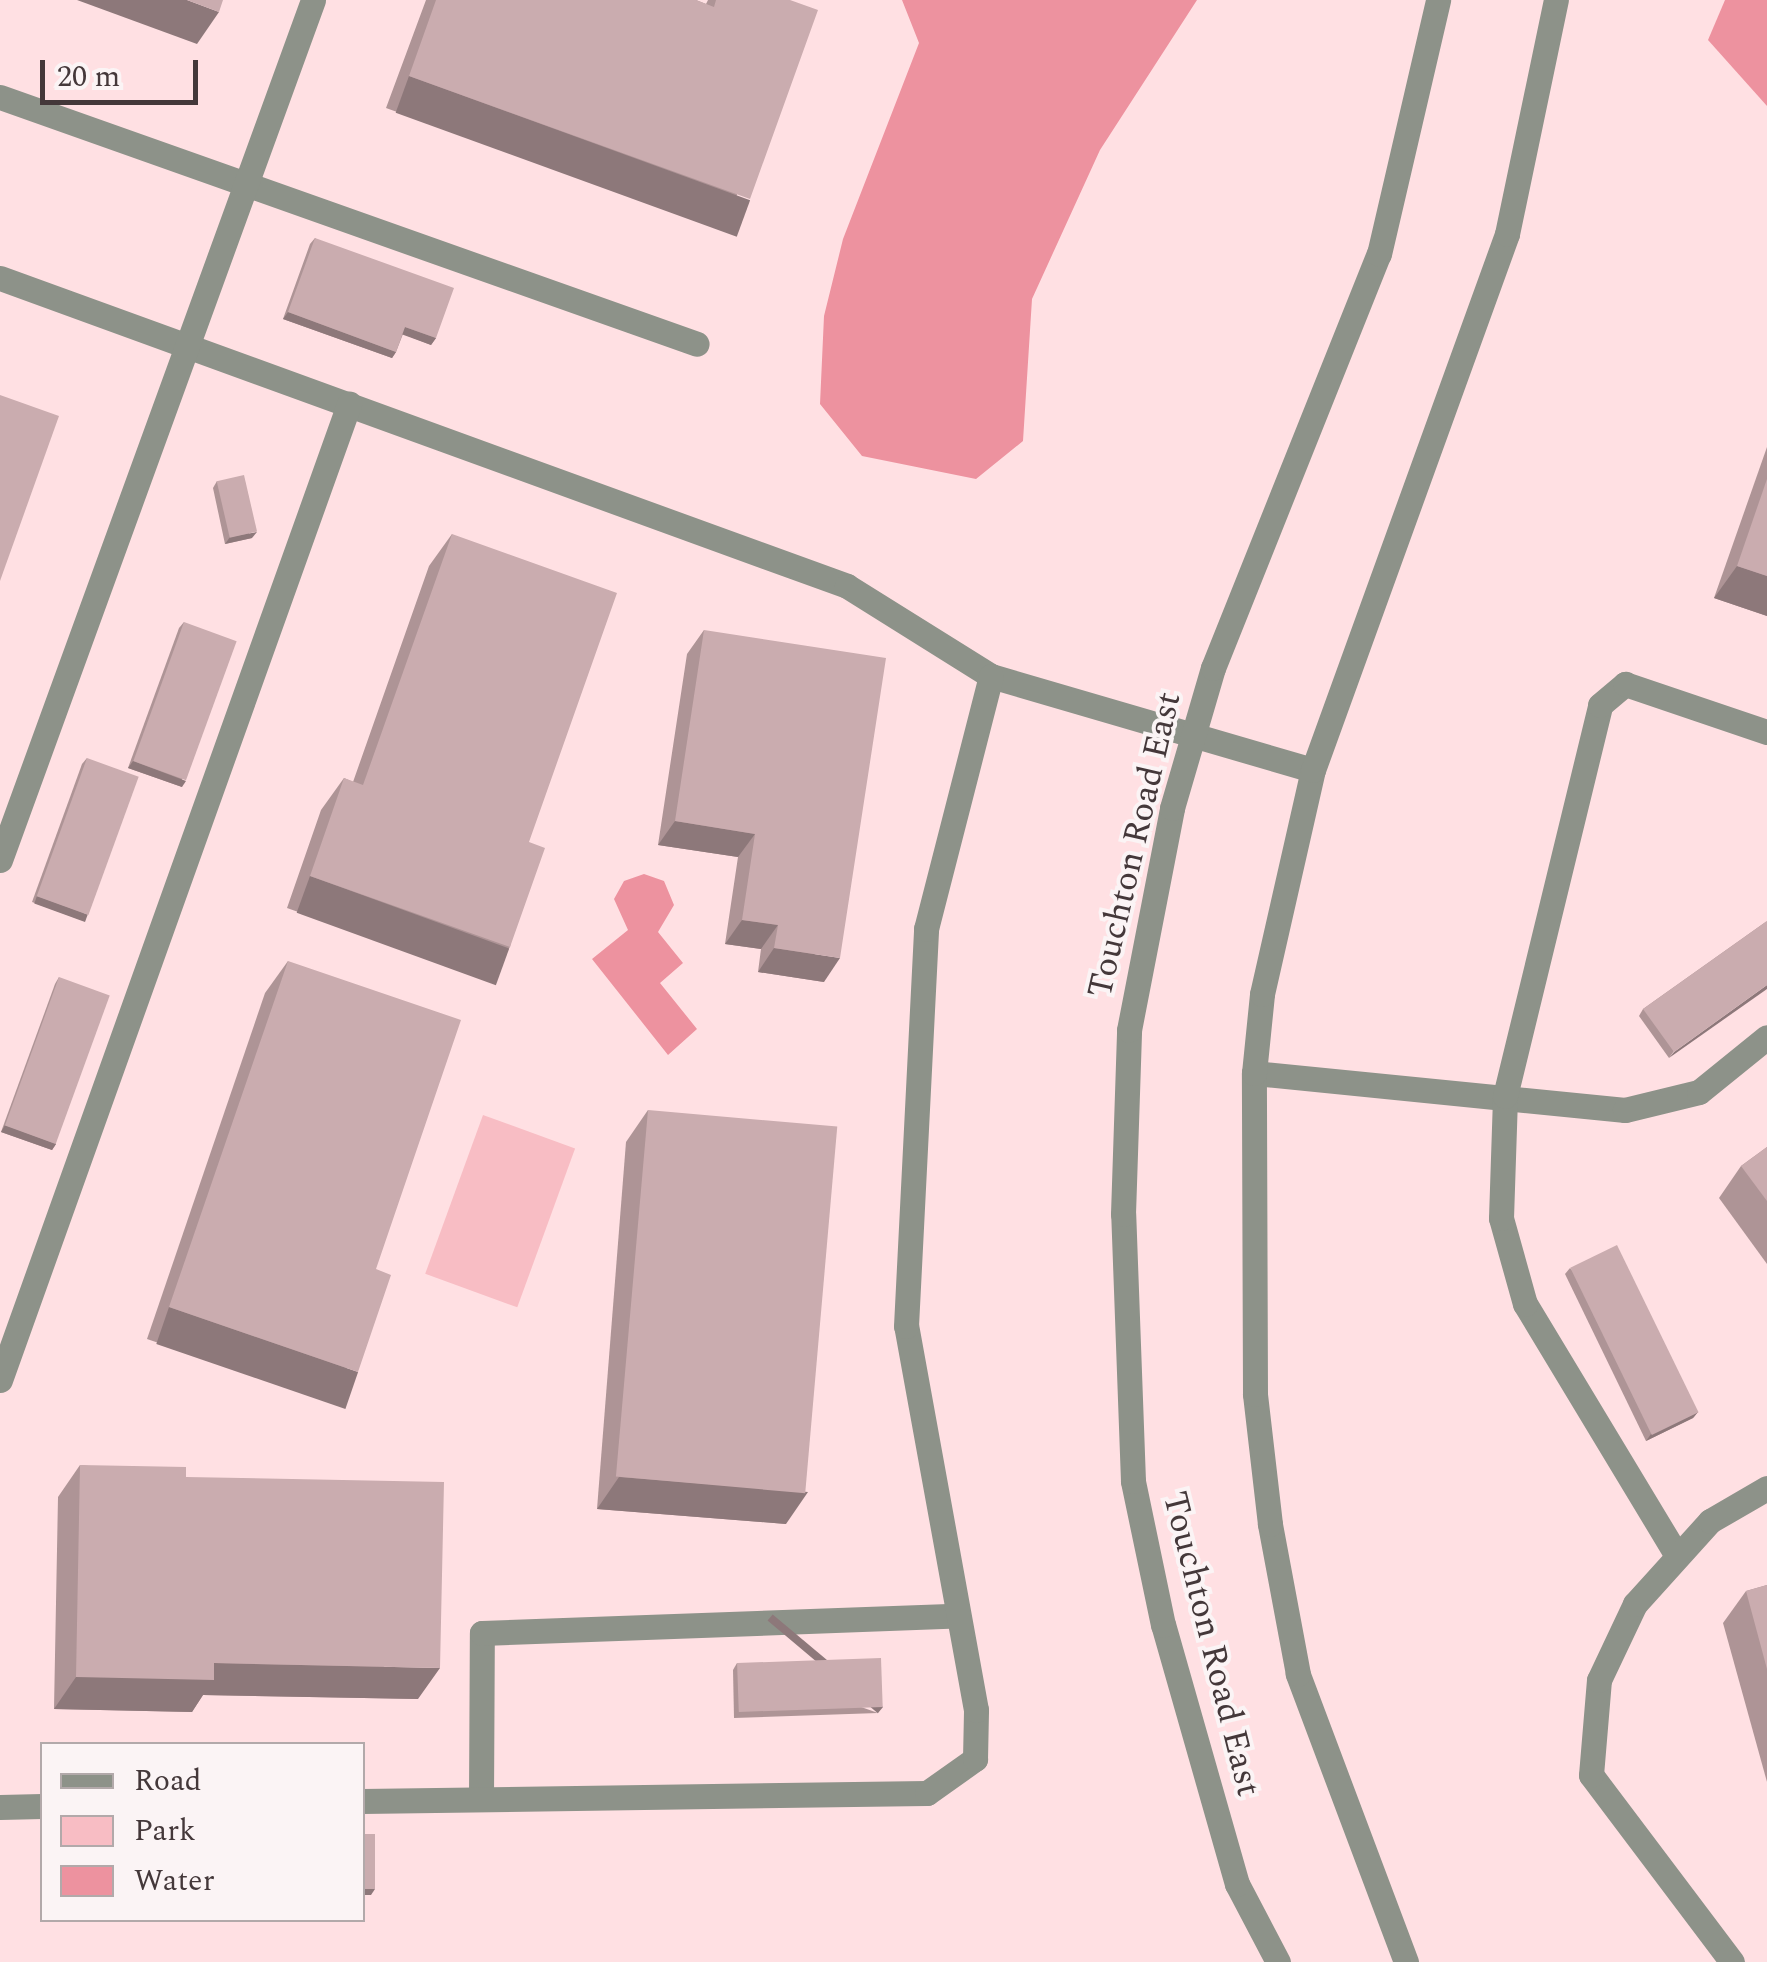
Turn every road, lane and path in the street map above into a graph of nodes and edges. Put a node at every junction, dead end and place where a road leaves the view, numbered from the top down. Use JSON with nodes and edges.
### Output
{"nodes":[{"id":1,"x":313,"y":0,"type":"edge"},
{"id":2,"x":1438,"y":0,"type":"edge"},
{"id":3,"x":1556,"y":0,"type":"edge"},
{"id":4,"x":0,"y":97,"type":"edge"},
{"id":5,"x":246,"y":185,"type":"junction"},
{"id":6,"x":0,"y":278,"type":"edge"},
{"id":7,"x":697,"y":344,"type":"dead end"},
{"id":8,"x":188,"y":345,"type":"junction"},
{"id":9,"x":349,"y":404,"type":"junction"},
{"id":10,"x":991,"y":676,"type":"junction"},
{"id":11,"x":1767,"y":732,"type":"edge"},
{"id":12,"x":1194,"y":735,"type":"junction"},
{"id":13,"x":1312,"y":770,"type":"junction"},
{"id":14,"x":0,"y":860,"type":"edge"},
{"id":15,"x":1767,"y":1037,"type":"edge"},
{"id":16,"x":1254,"y":1073,"type":"junction"},
{"id":17,"x":1505,"y":1096,"type":"junction"},
{"id":18,"x":0,"y":1380,"type":"edge"},
{"id":19,"x":1767,"y":1488,"type":"edge"},
{"id":20,"x":1676,"y":1554,"type":"junction"},
{"id":21,"x":956,"y":1616,"type":"junction"},
{"id":22,"x":481,"y":1799,"type":"junction"},
{"id":23,"x":365,"y":1801,"type":"edge"},
{"id":24,"x":40,"y":1806,"type":"edge"},
{"id":25,"x":0,"y":1807,"type":"edge"},
{"id":26,"x":1278,"y":1962,"type":"edge"},
{"id":27,"x":1406,"y":1962,"type":"edge"},
{"id":28,"x":1732,"y":1962,"type":"edge"}],
"edges":[{"from":1,"to":5,"type":"street"},
{"from":2,"to":12,"type":"street","name":"Touchton Road East"},
{"from":3,"to":13,"type":"street"},
{"from":4,"to":5,"type":"street"},
{"from":5,"to":7,"type":"street"},
{"from":5,"to":8,"type":"street"},
{"from":6,"to":8,"type":"street"},
{"from":8,"to":9,"type":"street"},
{"from":8,"to":14,"type":"street"},
{"from":9,"to":10,"type":"street"},
{"from":9,"to":18,"type":"street"},
{"from":10,"to":12,"type":"street"},
{"from":10,"to":21,"type":"street"},
{"from":11,"to":17,"type":"street"},
{"from":12,"to":13,"type":"street"},
{"from":12,"to":26,"type":"street","name":"Touchton Road East"},
{"from":13,"to":16,"type":"street"},
{"from":15,"to":17,"type":"street"},
{"from":16,"to":17,"type":"street"},
{"from":16,"to":27,"type":"street"},
{"from":17,"to":20,"type":"street"},
{"from":19,"to":20,"type":"street"},
{"from":20,"to":28,"type":"street"},
{"from":21,"to":22,"type":"street"},
{"from":21,"to":22,"type":"street"},
{"from":22,"to":23,"type":"street"},
{"from":24,"to":25,"type":"street"}]}
